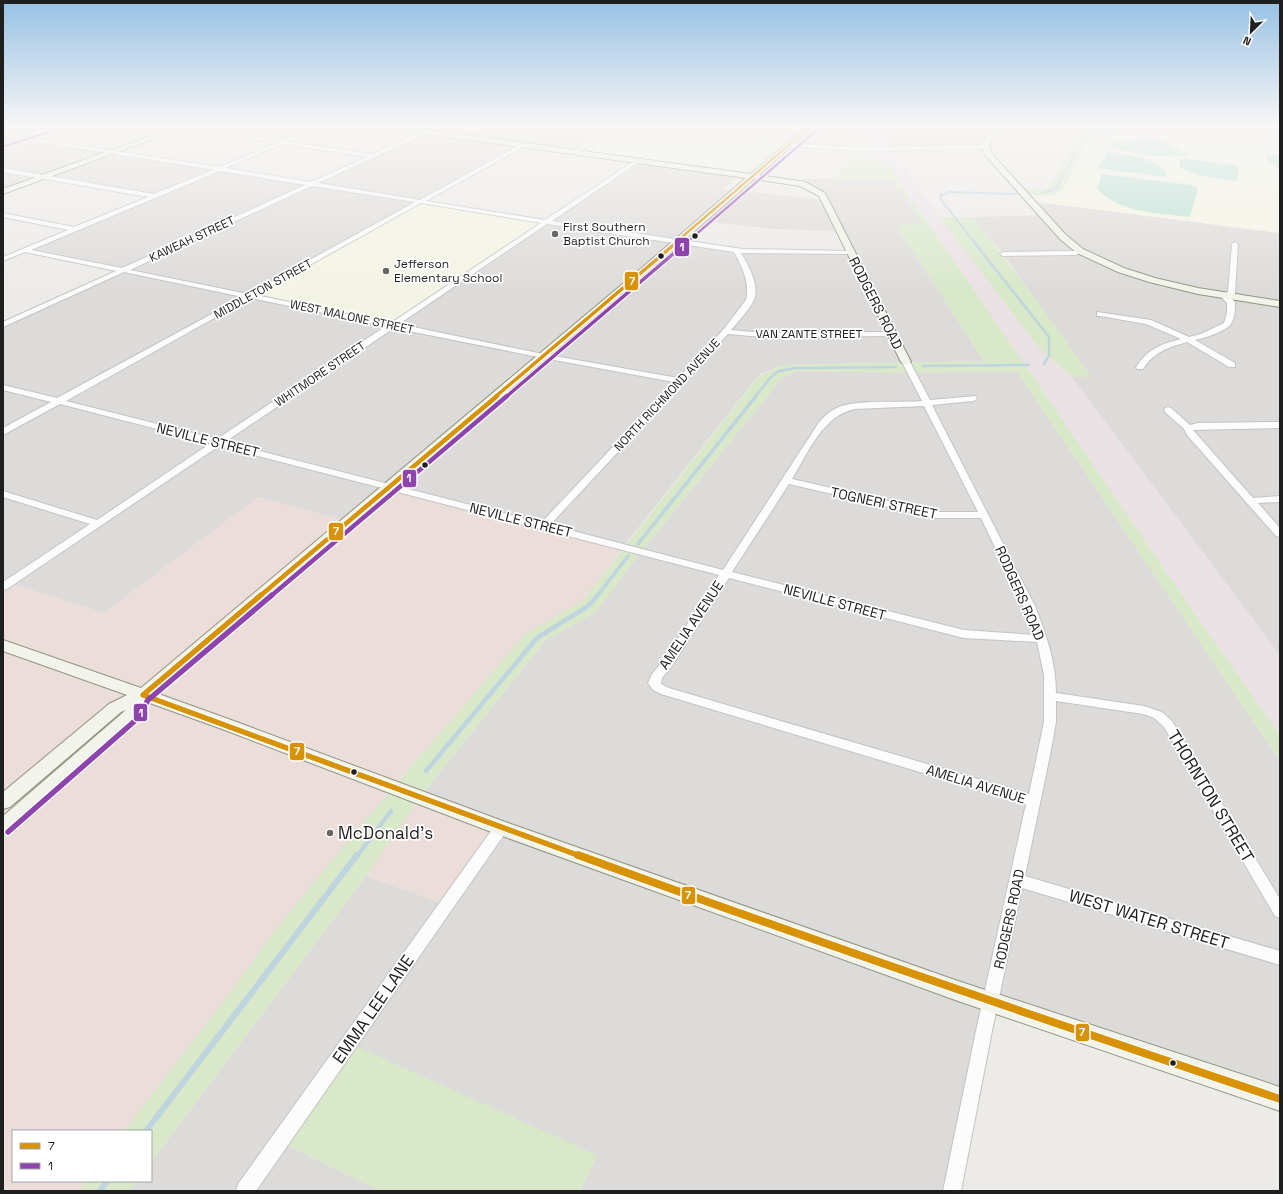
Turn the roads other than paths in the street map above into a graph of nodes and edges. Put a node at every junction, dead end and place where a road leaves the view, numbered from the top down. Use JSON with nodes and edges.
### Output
{"nodes":[{"id":1,"x":34,"y":181,"type":"edge"},
{"id":2,"x":66,"y":181,"type":"edge"},
{"id":3,"x":190,"y":181,"type":"edge"},
{"id":4,"x":291,"y":181,"type":"edge"},
{"id":5,"x":319,"y":181,"type":"edge"},
{"id":6,"x":458,"y":181,"type":"edge"},
{"id":7,"x":608,"y":181,"type":"edge"},
{"id":8,"x":747,"y":181,"type":"edge"},
{"id":9,"x":782,"y":181,"type":"edge"},
{"id":10,"x":1012,"y":181,"type":"edge"},
{"id":11,"x":312,"y":184,"type":"junction"},
{"id":12,"x":3,"y":192,"type":"edge"},
{"id":13,"x":154,"y":196,"type":"junction"},
{"id":14,"x":421,"y":201,"type":"junction"},
{"id":15,"x":3,"y":215,"type":"edge"},
{"id":16,"x":547,"y":222,"type":"junction"},
{"id":17,"x":75,"y":229,"type":"junction"},
{"id":18,"x":678,"y":241,"type":"junction"},
{"id":19,"x":1235,"y":244,"type":"dead end"},
{"id":20,"x":24,"y":250,"type":"junction"},
{"id":21,"x":736,"y":250,"type":"junction"},
{"id":22,"x":1080,"y":251,"type":"junction"},
{"id":23,"x":851,"y":252,"type":"junction"},
{"id":24,"x":1003,"y":254,"type":"dead end"},
{"id":25,"x":3,"y":259,"type":"edge"},
{"id":26,"x":123,"y":270,"type":"junction"},
{"id":27,"x":1223,"y":295,"type":"junction"},
{"id":28,"x":249,"y":296,"type":"junction"},
{"id":29,"x":1280,"y":304,"type":"edge"},
{"id":30,"x":1100,"y":314,"type":"dead end"},
{"id":31,"x":3,"y":325,"type":"edge"},
{"id":32,"x":392,"y":325,"type":"junction"},
{"id":33,"x":726,"y":332,"type":"junction"},
{"id":34,"x":892,"y":334,"type":"junction"},
{"id":35,"x":1189,"y":340,"type":"junction"},
{"id":36,"x":543,"y":356,"type":"junction"},
{"id":37,"x":1232,"y":365,"type":"dead end"},
{"id":38,"x":1140,"y":367,"type":"dead end"},
{"id":39,"x":909,"y":368,"type":"joint"},
{"id":40,"x":680,"y":381,"type":"junction"},
{"id":41,"x":3,"y":387,"type":"edge"},
{"id":42,"x":973,"y":398,"type":"dead end"},
{"id":43,"x":58,"y":402,"type":"junction"},
{"id":44,"x":927,"y":402,"type":"junction"},
{"id":45,"x":1168,"y":410,"type":"dead end"},
{"id":46,"x":1280,"y":425,"type":"edge"},
{"id":47,"x":1188,"y":428,"type":"junction"},
{"id":48,"x":3,"y":432,"type":"edge"},
{"id":49,"x":218,"y":442,"type":"junction"},
{"id":50,"x":786,"y":481,"type":"junction"},
{"id":51,"x":388,"y":486,"type":"junction"},
{"id":52,"x":3,"y":494,"type":"edge"},
{"id":53,"x":1280,"y":499,"type":"edge"},
{"id":54,"x":1250,"y":501,"type":"junction"},
{"id":55,"x":983,"y":515,"type":"junction"},
{"id":56,"x":97,"y":523,"type":"junction"},
{"id":57,"x":544,"y":526,"type":"junction"},
{"id":58,"x":1280,"y":534,"type":"edge"},
{"id":59,"x":726,"y":573,"type":"junction"},
{"id":60,"x":3,"y":587,"type":"edge"},
{"id":61,"x":1042,"y":639,"type":"junction"},
{"id":62,"x":3,"y":645,"type":"edge"},
{"id":63,"x":143,"y":695,"type":"junction"},
{"id":64,"x":1050,"y":696,"type":"junction"},
{"id":65,"x":1034,"y":801,"type":"junction"},
{"id":66,"x":3,"y":802,"type":"edge"},
{"id":67,"x":3,"y":827,"type":"edge"},
{"id":68,"x":501,"y":828,"type":"junction"},
{"id":69,"x":1017,"y":880,"type":"junction"},
{"id":70,"x":1280,"y":912,"type":"edge"},
{"id":71,"x":1280,"y":958,"type":"edge"},
{"id":72,"x":990,"y":1002,"type":"junction"},
{"id":73,"x":1280,"y":1099,"type":"edge"},
{"id":74,"x":245,"y":1191,"type":"edge"},
{"id":75,"x":952,"y":1191,"type":"edge"}],
"edges":[{"from":1,"to":12,"type":"street"},
{"from":2,"to":13,"type":"street"},
{"from":3,"to":13,"type":"street"},
{"from":4,"to":11,"type":"street"},
{"from":5,"to":11,"type":"street","name":"KAWEAH STREET"},
{"from":6,"to":14,"type":"street","name":"MIDDLETON STREET"},
{"from":7,"to":16,"type":"street","name":"WHITMORE STREET"},
{"from":8,"to":18,"type":"street"},
{"from":9,"to":23,"type":"street","name":"RODGERS ROAD"},
{"from":10,"to":22,"type":"street"},
{"from":11,"to":14,"type":"street"},
{"from":11,"to":26,"type":"street","name":"KAWEAH STREET"},
{"from":13,"to":17,"type":"street"},
{"from":14,"to":16,"type":"street"},
{"from":14,"to":28,"type":"street","name":"MIDDLETON STREET"},
{"from":15,"to":17,"type":"street"},
{"from":16,"to":18,"type":"street"},
{"from":16,"to":32,"type":"street","name":"WHITMORE STREET"},
{"from":17,"to":20,"type":"street"},
{"from":18,"to":21,"type":"street"},
{"from":18,"to":36,"type":"street"},
{"from":19,"to":27,"type":"street"},
{"from":20,"to":25,"type":"street"},
{"from":20,"to":26,"type":"street","name":"WEST MALONE STREET"},
{"from":21,"to":23,"type":"street"},
{"from":21,"to":33,"type":"street","name":"NORTH RICHMOND AVENUE"},
{"from":22,"to":24,"type":"street"},
{"from":22,"to":27,"type":"street"},
{"from":23,"to":34,"type":"street","name":"RODGERS ROAD"},
{"from":26,"to":28,"type":"street","name":"WEST MALONE STREET"},
{"from":26,"to":31,"type":"street","name":"KAWEAH STREET"},
{"from":27,"to":29,"type":"street"},
{"from":27,"to":35,"type":"street"},
{"from":28,"to":32,"type":"street","name":"WEST MALONE STREET"},
{"from":28,"to":43,"type":"street","name":"MIDDLETON STREET"},
{"from":30,"to":35,"type":"street"},
{"from":32,"to":36,"type":"street","name":"WEST MALONE STREET"},
{"from":32,"to":49,"type":"street","name":"WHITMORE STREET"},
{"from":33,"to":34,"type":"street","name":"VAN ZANTE STREET"},
{"from":33,"to":40,"type":"street","name":"NORTH RICHMOND AVENUE"},
{"from":34,"to":39,"type":"street","name":"RODGERS ROAD"},
{"from":35,"to":37,"type":"street"},
{"from":35,"to":38,"type":"street"},
{"from":36,"to":40,"type":"street","name":"WEST MALONE STREET"},
{"from":36,"to":51,"type":"street"},
{"from":39,"to":44,"type":"street","name":"RODGERS ROAD"},
{"from":40,"to":57,"type":"street","name":"NORTH RICHMOND AVENUE"},
{"from":41,"to":43,"type":"street","name":"NEVILLE STREET"},
{"from":42,"to":44,"type":"street","name":"AMELIA AVENUE"},
{"from":43,"to":48,"type":"street","name":"MIDDLETON STREET"},
{"from":43,"to":49,"type":"street","name":"NEVILLE STREET"},
{"from":44,"to":50,"type":"street","name":"AMELIA AVENUE"},
{"from":44,"to":55,"type":"street","name":"RODGERS ROAD"},
{"from":45,"to":47,"type":"street"},
{"from":46,"to":47,"type":"street"},
{"from":47,"to":54,"type":"street"},
{"from":49,"to":51,"type":"street","name":"NEVILLE STREET"},
{"from":49,"to":56,"type":"street","name":"WHITMORE STREET"},
{"from":50,"to":55,"type":"street","name":"TOGNERI STREET"},
{"from":50,"to":59,"type":"street","name":"AMELIA AVENUE"},
{"from":51,"to":57,"type":"street","name":"NEVILLE STREET"},
{"from":51,"to":63,"type":"street"},
{"from":52,"to":56,"type":"street"},
{"from":53,"to":54,"type":"street"},
{"from":54,"to":58,"type":"street"},
{"from":55,"to":61,"type":"street","name":"RODGERS ROAD"},
{"from":56,"to":60,"type":"street","name":"WHITMORE STREET"},
{"from":57,"to":59,"type":"street","name":"NEVILLE STREET"},
{"from":59,"to":61,"type":"street","name":"NEVILLE STREET"},
{"from":59,"to":65,"type":"street","name":"AMELIA AVENUE"},
{"from":61,"to":64,"type":"street","name":"RODGERS ROAD"},
{"from":62,"to":63,"type":"street"},
{"from":63,"to":66,"type":"street"},
{"from":63,"to":67,"type":"street"},
{"from":63,"to":68,"type":"street"},
{"from":64,"to":65,"type":"street","name":"RODGERS ROAD"},
{"from":64,"to":70,"type":"street","name":"THORNTON STREET"},
{"from":65,"to":69,"type":"street","name":"RODGERS ROAD"},
{"from":68,"to":72,"type":"street"},
{"from":68,"to":74,"type":"street","name":"EMMA LEE LANE"},
{"from":69,"to":71,"type":"street","name":"WEST WATER STREET"},
{"from":69,"to":72,"type":"street","name":"RODGERS ROAD"},
{"from":72,"to":73,"type":"street"},
{"from":72,"to":75,"type":"street","name":"RODGERS ROAD"}]}
